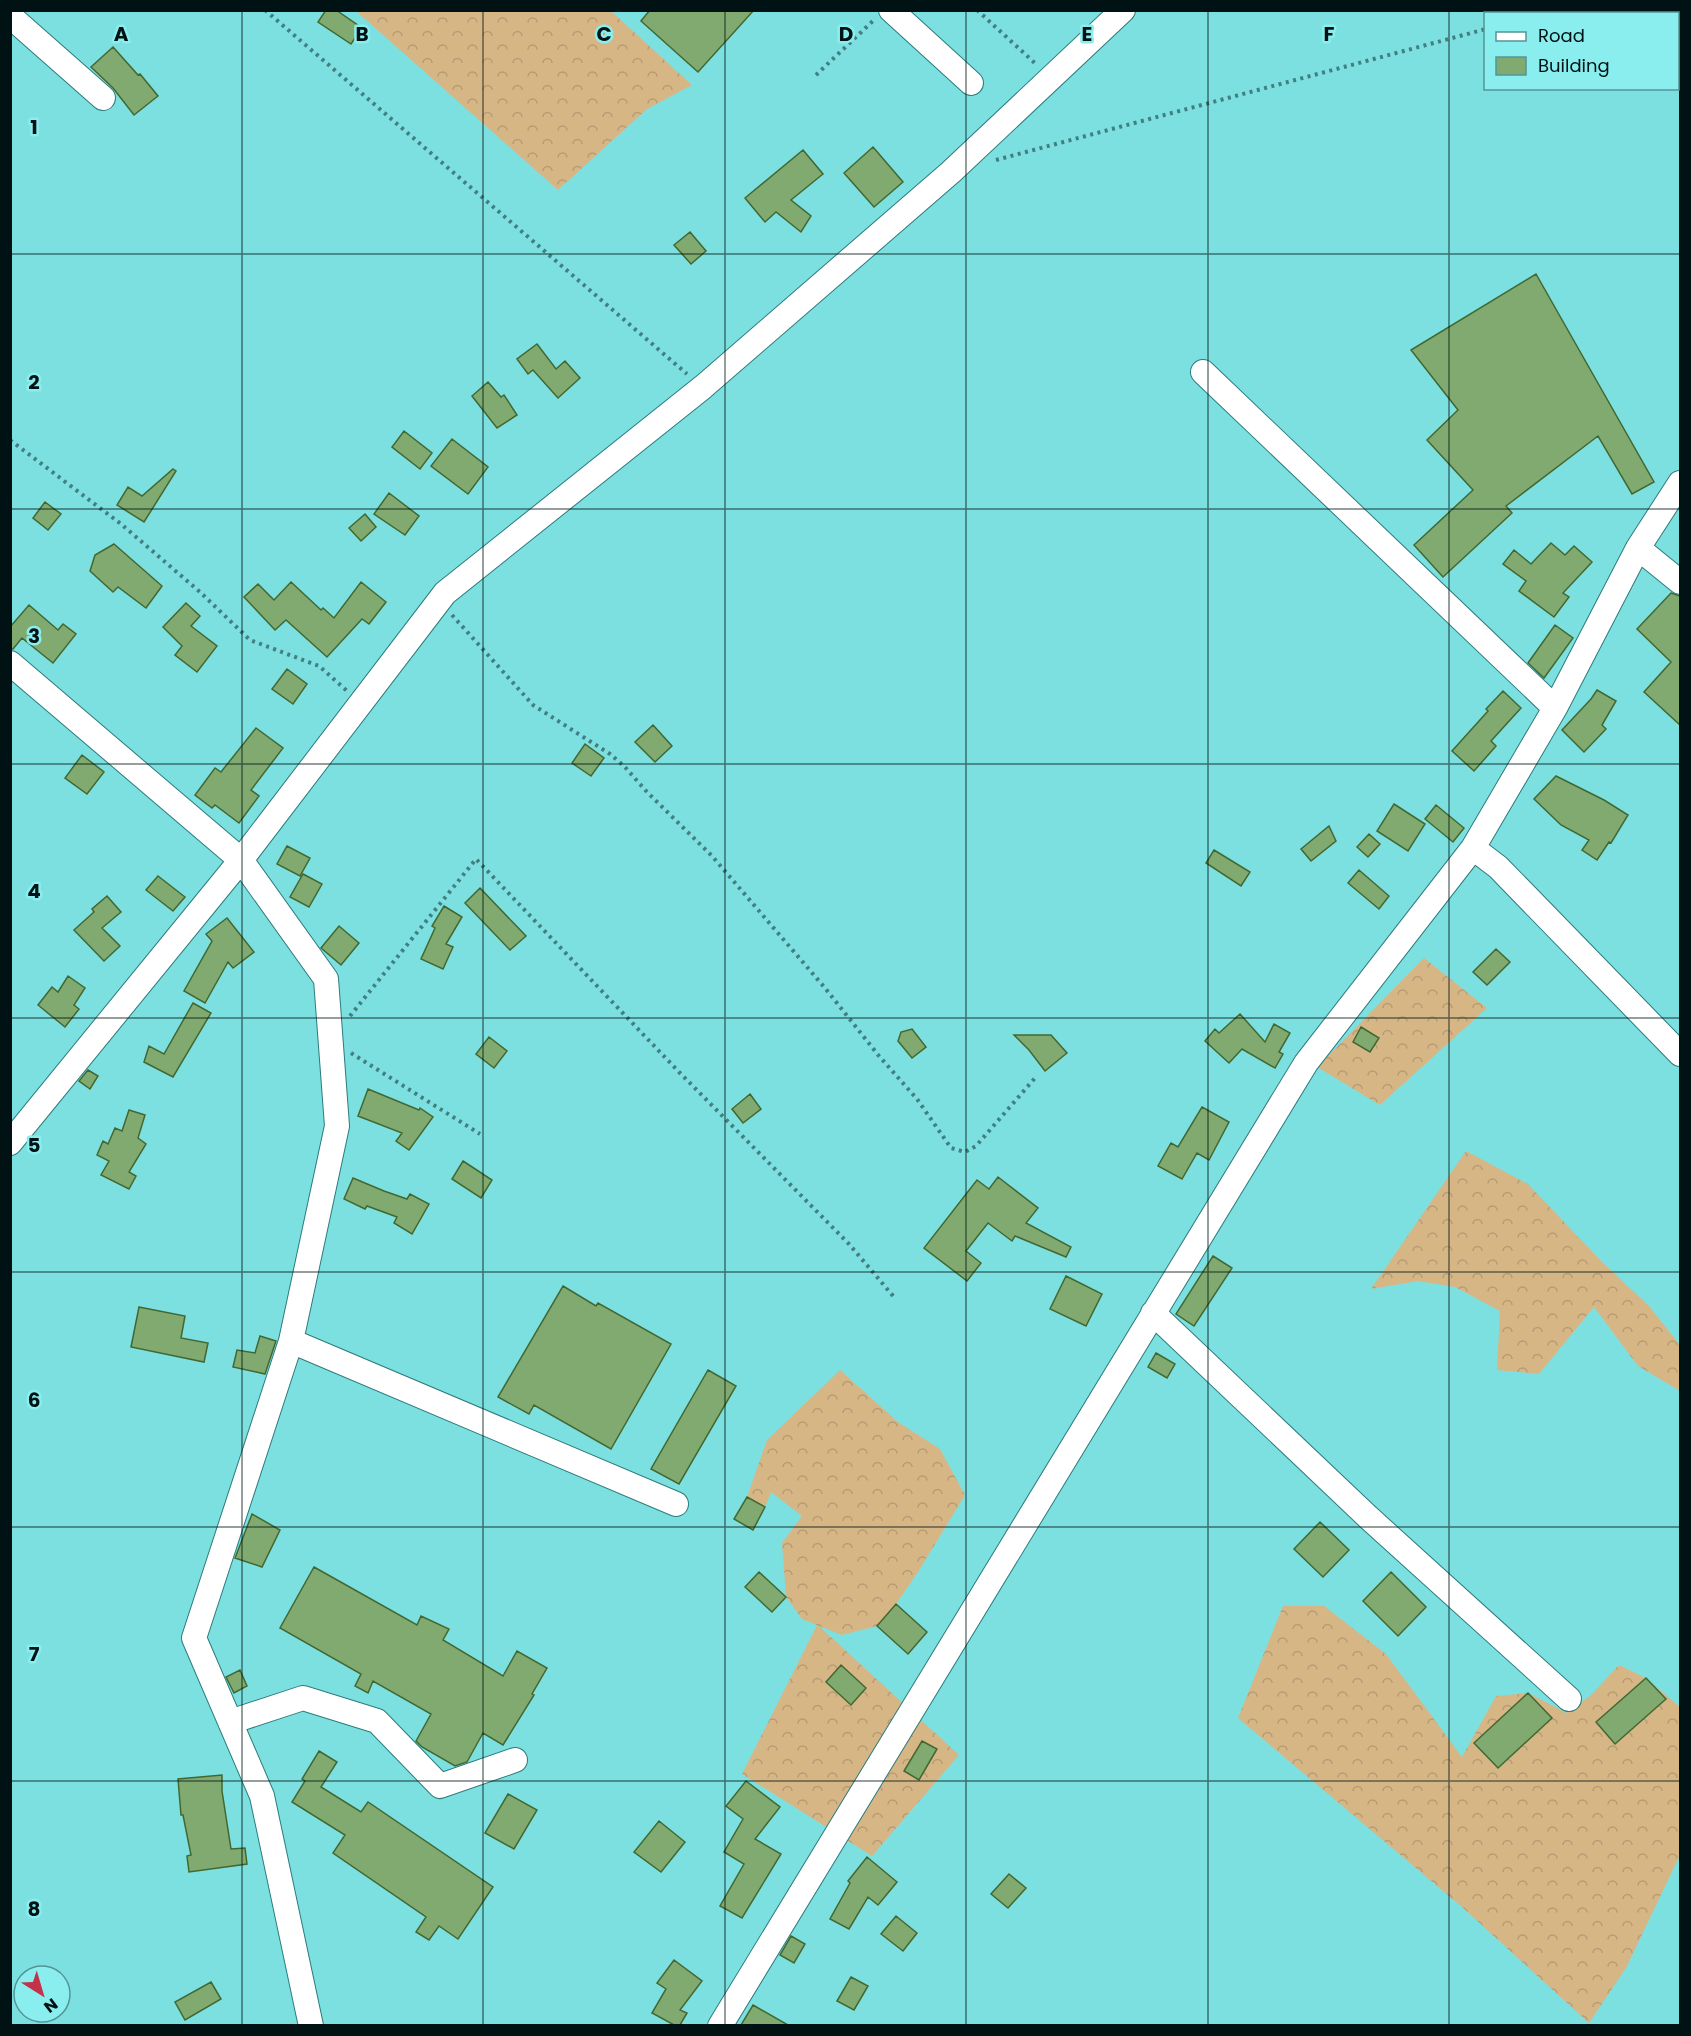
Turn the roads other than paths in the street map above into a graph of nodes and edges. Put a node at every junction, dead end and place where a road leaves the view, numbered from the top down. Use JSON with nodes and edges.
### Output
{"nodes":[{"id":1,"x":1123,"y":10,"type":"edge"},
{"id":2,"x":883,"y":15,"type":"edge"},
{"id":3,"x":10,"y":16,"type":"edge"},
{"id":4,"x":971,"y":83,"type":"dead end"},
{"id":5,"x":103,"y":98,"type":"dead end"},
{"id":6,"x":1203,"y":372,"type":"dead end"},
{"id":7,"x":1680,"y":483,"type":"edge"},
{"id":8,"x":1638,"y":548,"type":"junction"},
{"id":9,"x":1680,"y":582,"type":"edge"},
{"id":10,"x":10,"y":663,"type":"edge"},
{"id":11,"x":1555,"y":708,"type":"junction"},
{"id":12,"x":1473,"y":848,"type":"junction"},
{"id":13,"x":241,"y":860,"type":"junction"},
{"id":14,"x":1680,"y":1054,"type":"edge"},
{"id":15,"x":10,"y":1143,"type":"edge"},
{"id":16,"x":1153,"y":1313,"type":"junction"},
{"id":17,"x":291,"y":1341,"type":"junction"},
{"id":18,"x":676,"y":1504,"type":"dead end"},
{"id":19,"x":1569,"y":1699,"type":"dead end"},
{"id":20,"x":230,"y":1722,"type":"junction"},
{"id":21,"x":515,"y":1760,"type":"dead end"},
{"id":22,"x":726,"y":2023,"type":"edge"},
{"id":23,"x":311,"y":2025,"type":"edge"}],
"edges":[{"from":1,"to":13,"type":"street"},
{"from":2,"to":4,"type":"street"},
{"from":3,"to":5,"type":"street"},
{"from":6,"to":11,"type":"street"},
{"from":7,"to":8,"type":"street"},
{"from":8,"to":9,"type":"street"},
{"from":8,"to":11,"type":"street"},
{"from":10,"to":13,"type":"street"},
{"from":11,"to":12,"type":"street"},
{"from":12,"to":14,"type":"street"},
{"from":12,"to":16,"type":"street"},
{"from":13,"to":15,"type":"street"},
{"from":13,"to":17,"type":"street"},
{"from":16,"to":19,"type":"street"},
{"from":16,"to":22,"type":"street"},
{"from":17,"to":18,"type":"street"},
{"from":17,"to":20,"type":"street"},
{"from":20,"to":21,"type":"street"},
{"from":20,"to":23,"type":"street"}]}
